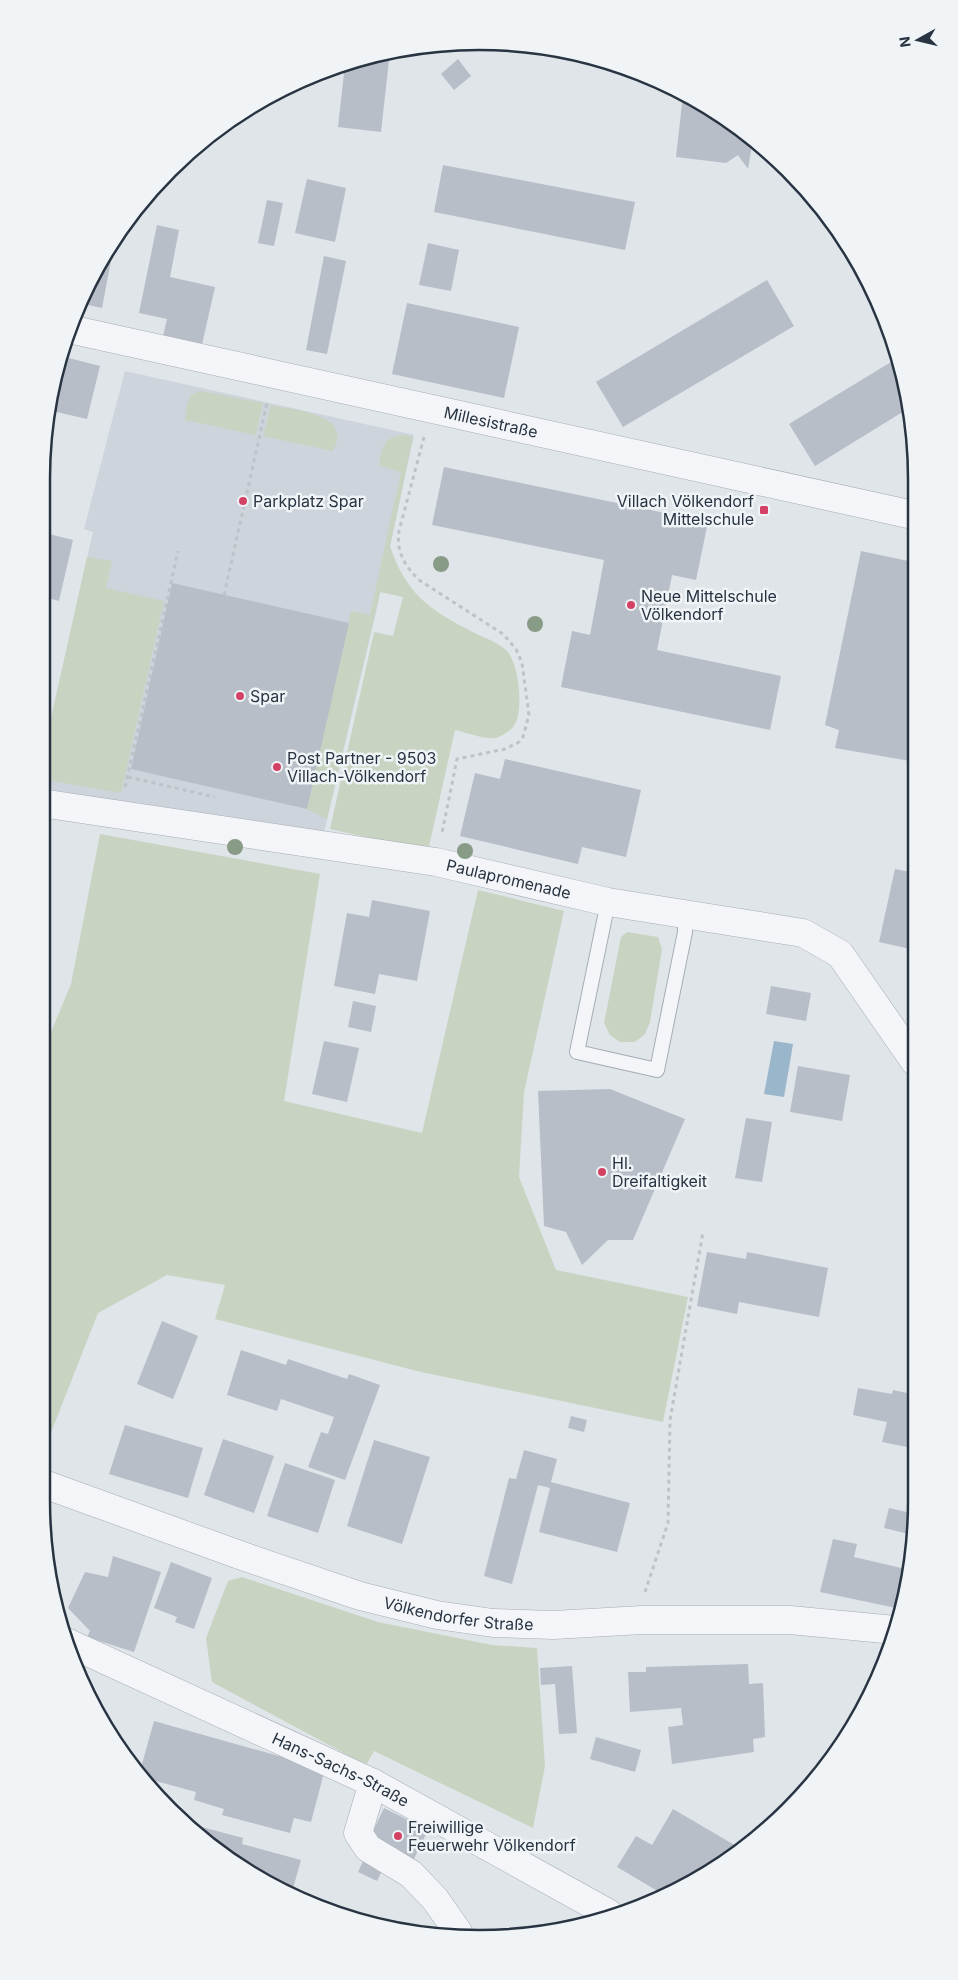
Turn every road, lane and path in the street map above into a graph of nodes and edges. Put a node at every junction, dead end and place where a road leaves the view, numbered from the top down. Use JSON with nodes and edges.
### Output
{"nodes":[{"id":1,"x":77,"y":331,"type":"edge"},
{"id":2,"x":267,"y":400,"type":"dead end"},
{"id":3,"x":425,"y":434,"type":"dead end"},
{"id":4,"x":908,"y":514,"type":"edge"},
{"id":5,"x":178,"y":551,"type":"dead end"},
{"id":6,"x":224,"y":595,"type":"dead end"},
{"id":7,"x":128,"y":777,"type":"junction"},
{"id":8,"x":223,"y":799,"type":"dead end"},
{"id":9,"x":50,"y":804,"type":"edge"},
{"id":10,"x":119,"y":815,"type":"junction"},
{"id":11,"x":436,"y":862,"type":"junction"},
{"id":12,"x":608,"y":902,"type":"junction"},
{"id":13,"x":685,"y":914,"type":"junction"},
{"id":14,"x":908,"y":1052,"type":"edge"},
{"id":15,"x":703,"y":1232,"type":"dead end"},
{"id":16,"x":50,"y":1487,"type":"edge"},
{"id":17,"x":642,"y":1620,"type":"junction"},
{"id":18,"x":888,"y":1629,"type":"edge"},
{"id":19,"x":76,"y":1646,"type":"edge"},
{"id":20,"x":373,"y":1783,"type":"junction"},
{"id":21,"x":604,"y":1911,"type":"edge"},
{"id":22,"x":456,"y":1929,"type":"edge"}],
"edges":[{"from":1,"to":4,"type":"street","name":"Millesistraße"},
{"from":2,"to":6,"type":"path"},
{"from":3,"to":11,"type":"path"},
{"from":5,"to":7,"type":"path"},
{"from":7,"to":8,"type":"path"},
{"from":7,"to":10,"type":"path"},
{"from":9,"to":10,"type":"street","name":"Paulapromenade"},
{"from":10,"to":11,"type":"street","name":"Paulapromenade"},
{"from":11,"to":12,"type":"street","name":"Paulapromenade"},
{"from":12,"to":13,"type":"street","name":"Paulapromenade"},
{"from":12,"to":13,"type":"lane"},
{"from":13,"to":14,"type":"street","name":"Paulapromenade"},
{"from":15,"to":17,"type":"path"},
{"from":16,"to":17,"type":"street","name":"Völkendorfer Straße"},
{"from":17,"to":18,"type":"street","name":"Völkendorfer Straße"},
{"from":19,"to":20,"type":"street","name":"Hans-Sachs-Straße"},
{"from":20,"to":21,"type":"street","name":"Hans-Sachs-Straße"},
{"from":20,"to":22,"type":"street"}]}
